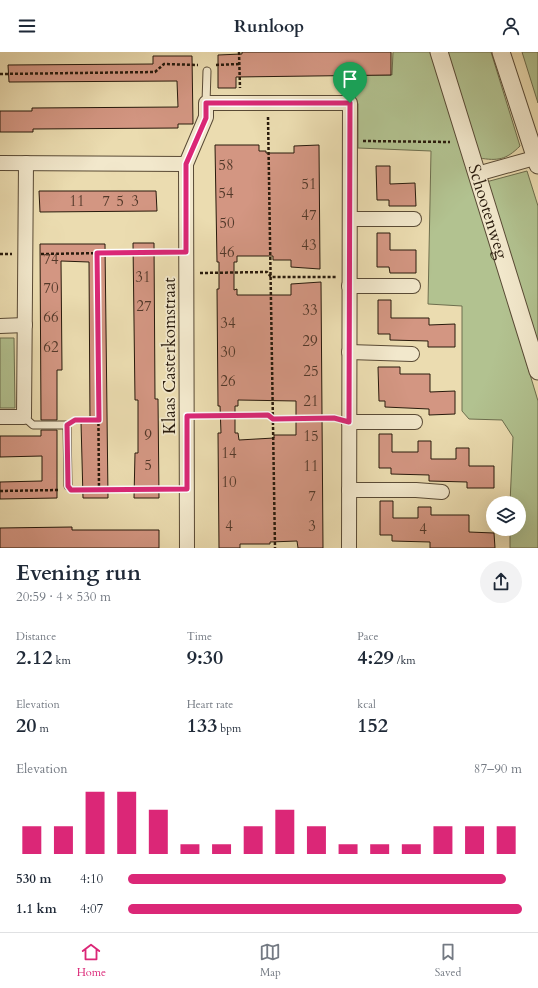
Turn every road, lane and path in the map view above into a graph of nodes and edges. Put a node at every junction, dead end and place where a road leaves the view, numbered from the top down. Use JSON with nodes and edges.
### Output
{"nodes":[{"id":1,"x":239,"y":52,"type":"edge"},
{"id":2,"x":439,"y":52,"type":"edge"},
{"id":3,"x":501,"y":52,"type":"edge"},
{"id":4,"x":239,"y":64,"type":"junction"},
{"id":5,"x":207,"y":70,"type":"junction"},
{"id":6,"x":0,"y":74,"type":"edge"},
{"id":7,"x":240,"y":102,"type":"junction"},
{"id":8,"x":268,"y":102,"type":"junction"},
{"id":9,"x":206,"y":103,"type":"junction"},
{"id":10,"x":467,"y":140,"type":"junction"},
{"id":11,"x":350,"y":141,"type":"junction"},
{"id":12,"x":537,"y":160,"type":"edge"},
{"id":13,"x":0,"y":163,"type":"edge"},
{"id":14,"x":26,"y":163,"type":"junction"},
{"id":15,"x":186,"y":164,"type":"junction"},
{"id":16,"x":477,"y":174,"type":"junction"},
{"id":17,"x":350,"y":219,"type":"junction"},
{"id":18,"x":414,"y":219,"type":"dead end"},
{"id":19,"x":186,"y":252,"type":"junction"},
{"id":20,"x":97,"y":253,"type":"junction"},
{"id":21,"x":0,"y":254,"type":"edge"},
{"id":22,"x":26,"y":254,"type":"junction"},
{"id":23,"x":186,"y":273,"type":"junction"},
{"id":24,"x":271,"y":277,"type":"junction"},
{"id":25,"x":350,"y":286,"type":"junction"},
{"id":26,"x":412,"y":286,"type":"dead end"},
{"id":27,"x":0,"y":326,"type":"edge"},
{"id":28,"x":25,"y":326,"type":"junction"},
{"id":29,"x":350,"y":352,"type":"junction"},
{"id":30,"x":412,"y":354,"type":"dead end"},
{"id":31,"x":538,"y":371,"type":"edge"},
{"id":32,"x":187,"y":416,"type":"junction"},
{"id":33,"x":0,"y":417,"type":"edge"},
{"id":34,"x":24,"y":417,"type":"junction"},
{"id":35,"x":273,"y":419,"type":"junction"},
{"id":36,"x":99,"y":420,"type":"junction"},
{"id":37,"x":349,"y":422,"type":"junction"},
{"id":38,"x":415,"y":422,"type":"dead end"},
{"id":39,"x":67,"y":425,"type":"junction"},
{"id":40,"x":68,"y":486,"type":"junction"},
{"id":41,"x":187,"y":489,"type":"junction"},
{"id":42,"x":100,"y":490,"type":"junction"},
{"id":43,"x":349,"y":490,"type":"junction"},
{"id":44,"x":0,"y":491,"type":"edge"},
{"id":45,"x":442,"y":492,"type":"dead end"},
{"id":46,"x":187,"y":548,"type":"edge"},
{"id":47,"x":275,"y":548,"type":"edge"},
{"id":48,"x":349,"y":548,"type":"edge"}],
"edges":[{"from":1,"to":4,"type":"path"},
{"from":2,"to":10,"type":"street","name":"Schootenweg"},
{"from":3,"to":12,"type":"street"},
{"from":4,"to":5,"type":"path"},
{"from":4,"to":7,"type":"path"},
{"from":5,"to":6,"type":"path"},
{"from":5,"to":9,"type":"lane"},
{"from":7,"to":8,"type":"street"},
{"from":7,"to":9,"type":"street"},
{"from":8,"to":11,"type":"street"},
{"from":8,"to":24,"type":"path"},
{"from":9,"to":15,"type":"street"},
{"from":10,"to":11,"type":"path"},
{"from":10,"to":16,"type":"street","name":"Schootenweg"},
{"from":11,"to":17,"type":"street"},
{"from":12,"to":16,"type":"street"},
{"from":13,"to":14,"type":"street"},
{"from":14,"to":15,"type":"street"},
{"from":14,"to":22,"type":"street"},
{"from":15,"to":19,"type":"street","name":"Klaas Casterkomstraat"},
{"from":16,"to":31,"type":"street","name":"Schootenweg"},
{"from":17,"to":18,"type":"street"},
{"from":17,"to":25,"type":"street"},
{"from":19,"to":20,"type":"path"},
{"from":19,"to":23,"type":"street","name":"Klaas Casterkomstraat"},
{"from":20,"to":22,"type":"path"},
{"from":20,"to":36,"type":"path"},
{"from":21,"to":22,"type":"path"},
{"from":22,"to":28,"type":"street"},
{"from":23,"to":24,"type":"path"},
{"from":23,"to":32,"type":"street","name":"Klaas Casterkomstraat"},
{"from":24,"to":25,"type":"path"},
{"from":24,"to":35,"type":"path"},
{"from":25,"to":26,"type":"street"},
{"from":25,"to":29,"type":"street"},
{"from":27,"to":28,"type":"street"},
{"from":28,"to":34,"type":"street"},
{"from":29,"to":30,"type":"street"},
{"from":29,"to":37,"type":"street"},
{"from":32,"to":35,"type":"path"},
{"from":32,"to":41,"type":"street","name":"Klaas Casterkomstraat"},
{"from":33,"to":34,"type":"street"},
{"from":34,"to":39,"type":"lane"},
{"from":35,"to":37,"type":"path"},
{"from":35,"to":47,"type":"path"},
{"from":36,"to":39,"type":"path"},
{"from":36,"to":42,"type":"path"},
{"from":37,"to":38,"type":"street"},
{"from":37,"to":43,"type":"street"},
{"from":39,"to":40,"type":"lane"},
{"from":40,"to":42,"type":"path"},
{"from":40,"to":44,"type":"path"},
{"from":41,"to":42,"type":"path"},
{"from":41,"to":46,"type":"street","name":"Klaas Casterkomstraat"},
{"from":43,"to":45,"type":"street"},
{"from":43,"to":48,"type":"street"}]}
